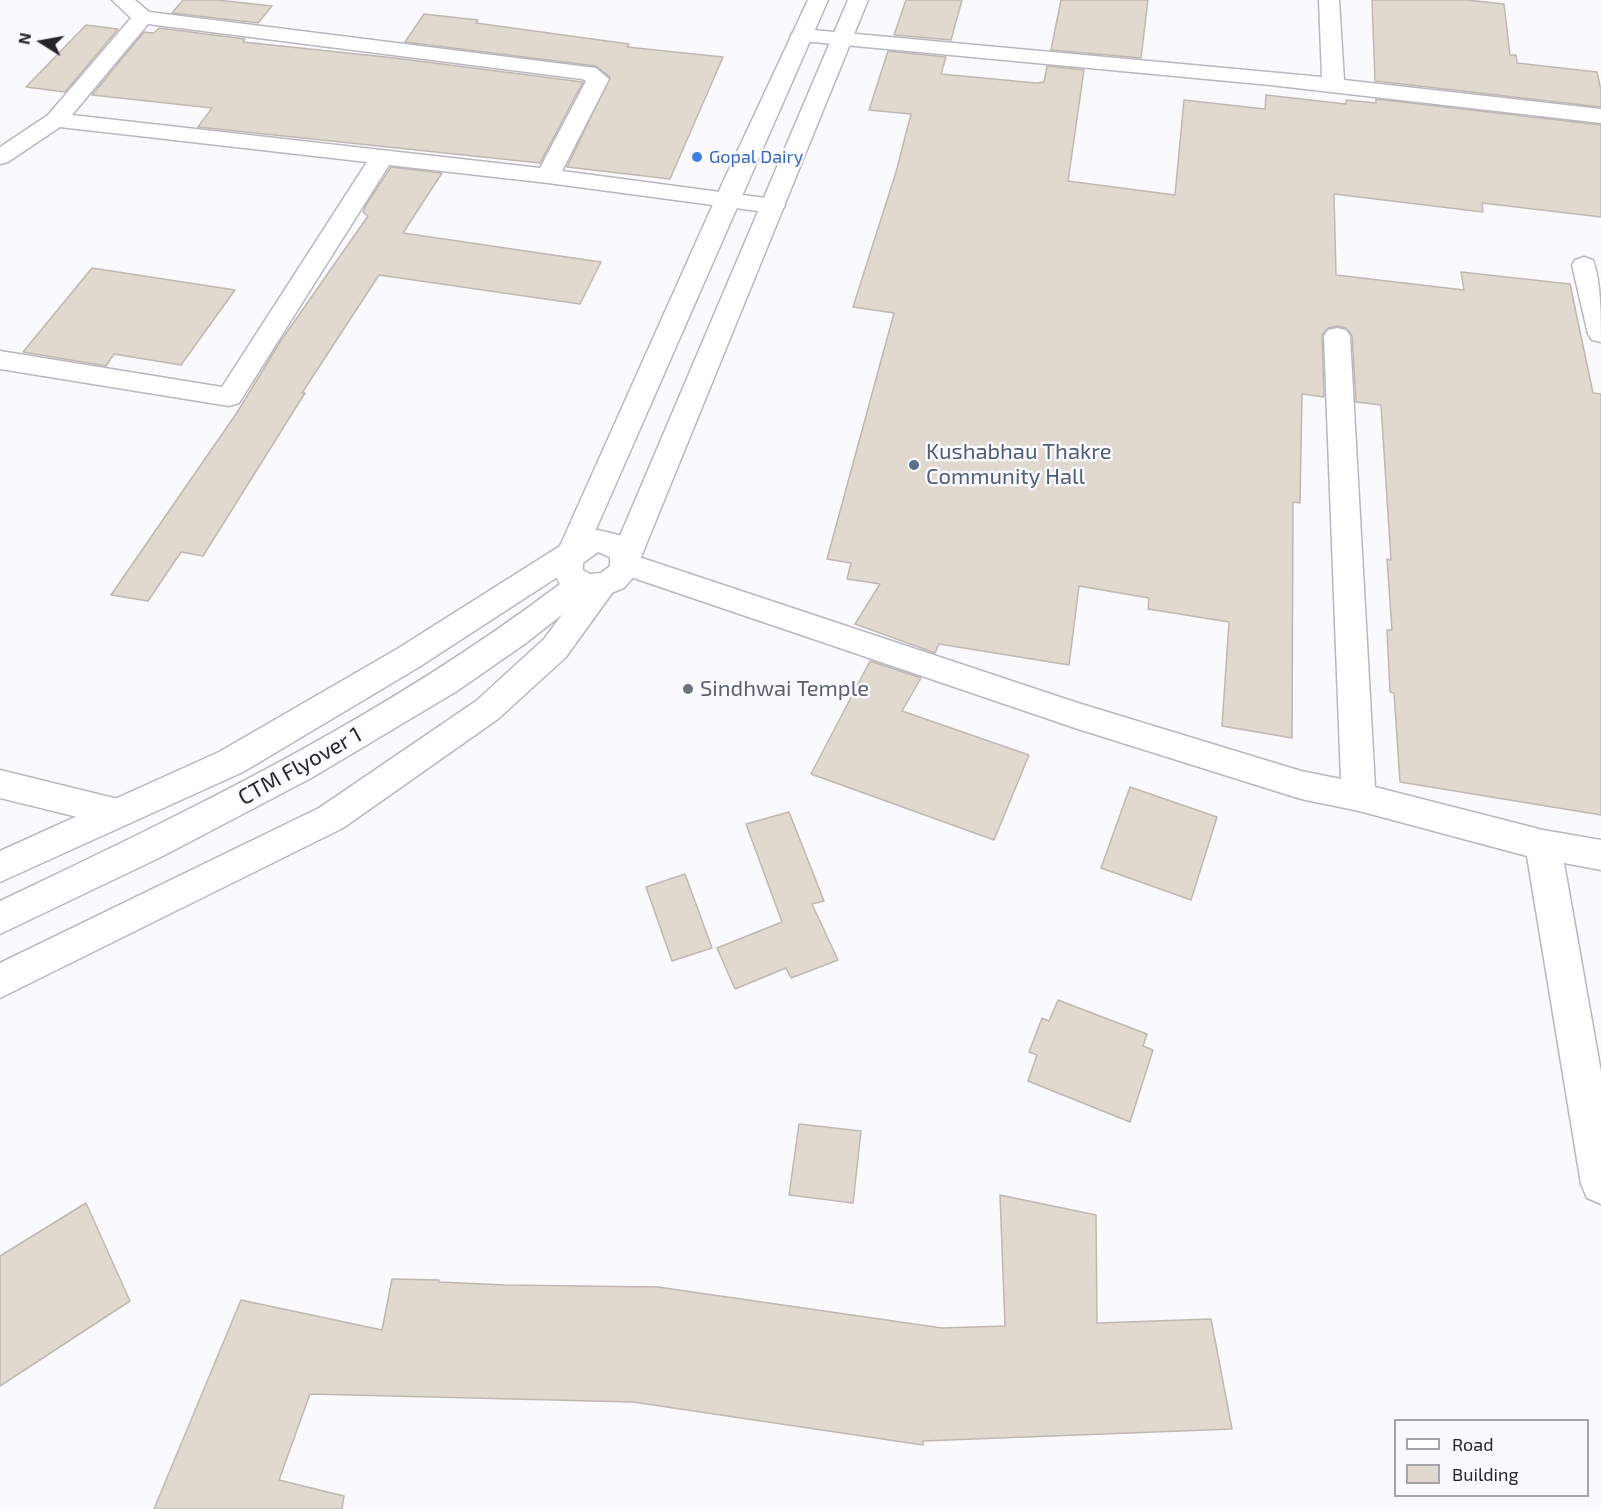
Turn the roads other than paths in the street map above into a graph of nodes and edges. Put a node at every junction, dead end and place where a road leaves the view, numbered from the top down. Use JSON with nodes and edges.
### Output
{"nodes":[{"id":1,"x":122,"y":0,"type":"edge"},
{"id":2,"x":818,"y":0,"type":"edge"},
{"id":3,"x":858,"y":0,"type":"edge"},
{"id":4,"x":1329,"y":0,"type":"edge"},
{"id":5,"x":143,"y":16,"type":"junction"},
{"id":6,"x":802,"y":35,"type":"junction"},
{"id":7,"x":842,"y":39,"type":"junction"},
{"id":8,"x":1333,"y":84,"type":"junction"},
{"id":9,"x":1601,"y":116,"type":"edge"},
{"id":10,"x":56,"y":120,"type":"junction"},
{"id":11,"x":383,"y":156,"type":"junction"},
{"id":12,"x":0,"y":157,"type":"edge"},
{"id":13,"x":548,"y":176,"type":"junction"},
{"id":14,"x":727,"y":200,"type":"junction"},
{"id":15,"x":773,"y":206,"type":"junction"},
{"id":16,"x":1584,"y":265,"type":"dead end"},
{"id":17,"x":1601,"y":334,"type":"edge"},
{"id":18,"x":1337,"y":336,"type":"dead end"},
{"id":19,"x":0,"y":360,"type":"edge"},
{"id":20,"x":634,"y":416,"type":"junction"},
{"id":21,"x":683,"y":422,"type":"junction"},
{"id":22,"x":572,"y":553,"type":"junction"},
{"id":23,"x":626,"y":561,"type":"junction"},
{"id":24,"x":591,"y":584,"type":"junction"},
{"id":25,"x":0,"y":784,"type":"edge"},
{"id":26,"x":1359,"y":797,"type":"junction"},
{"id":27,"x":118,"y":813,"type":"junction"},
{"id":28,"x":1543,"y":845,"type":"junction"},
{"id":29,"x":1601,"y":855,"type":"edge"},
{"id":30,"x":0,"y":867,"type":"edge"},
{"id":31,"x":0,"y":918,"type":"edge"},
{"id":32,"x":0,"y":981,"type":"edge"},
{"id":33,"x":1601,"y":1184,"type":"edge"}],
"edges":[{"from":1,"to":5,"type":"street"},
{"from":2,"to":6,"type":"street"},
{"from":3,"to":7,"type":"street"},
{"from":4,"to":8,"type":"street"},
{"from":5,"to":10,"type":"street"},
{"from":5,"to":13,"type":"street"},
{"from":6,"to":7,"type":"street"},
{"from":6,"to":14,"type":"street"},
{"from":7,"to":8,"type":"street"},
{"from":7,"to":15,"type":"street"},
{"from":8,"to":9,"type":"street"},
{"from":10,"to":11,"type":"street"},
{"from":10,"to":12,"type":"street"},
{"from":11,"to":13,"type":"street"},
{"from":11,"to":19,"type":"street"},
{"from":13,"to":14,"type":"street"},
{"from":14,"to":15,"type":"street"},
{"from":14,"to":20,"type":"street"},
{"from":15,"to":21,"type":"street"},
{"from":16,"to":17,"type":"street"},
{"from":18,"to":26,"type":"street"},
{"from":20,"to":21,"type":"street"},
{"from":20,"to":22,"type":"street"},
{"from":21,"to":23,"type":"street"},
{"from":22,"to":23,"type":"street"},
{"from":22,"to":24,"type":"street"},
{"from":22,"to":27,"type":"street"},
{"from":23,"to":24,"type":"street"},
{"from":23,"to":26,"type":"street"},
{"from":24,"to":31,"type":"street","name":"CTM Flyover 1"},
{"from":24,"to":32,"type":"street"},
{"from":25,"to":27,"type":"street"},
{"from":26,"to":28,"type":"street"},
{"from":27,"to":30,"type":"street"},
{"from":28,"to":29,"type":"street"},
{"from":28,"to":33,"type":"street"}]}
